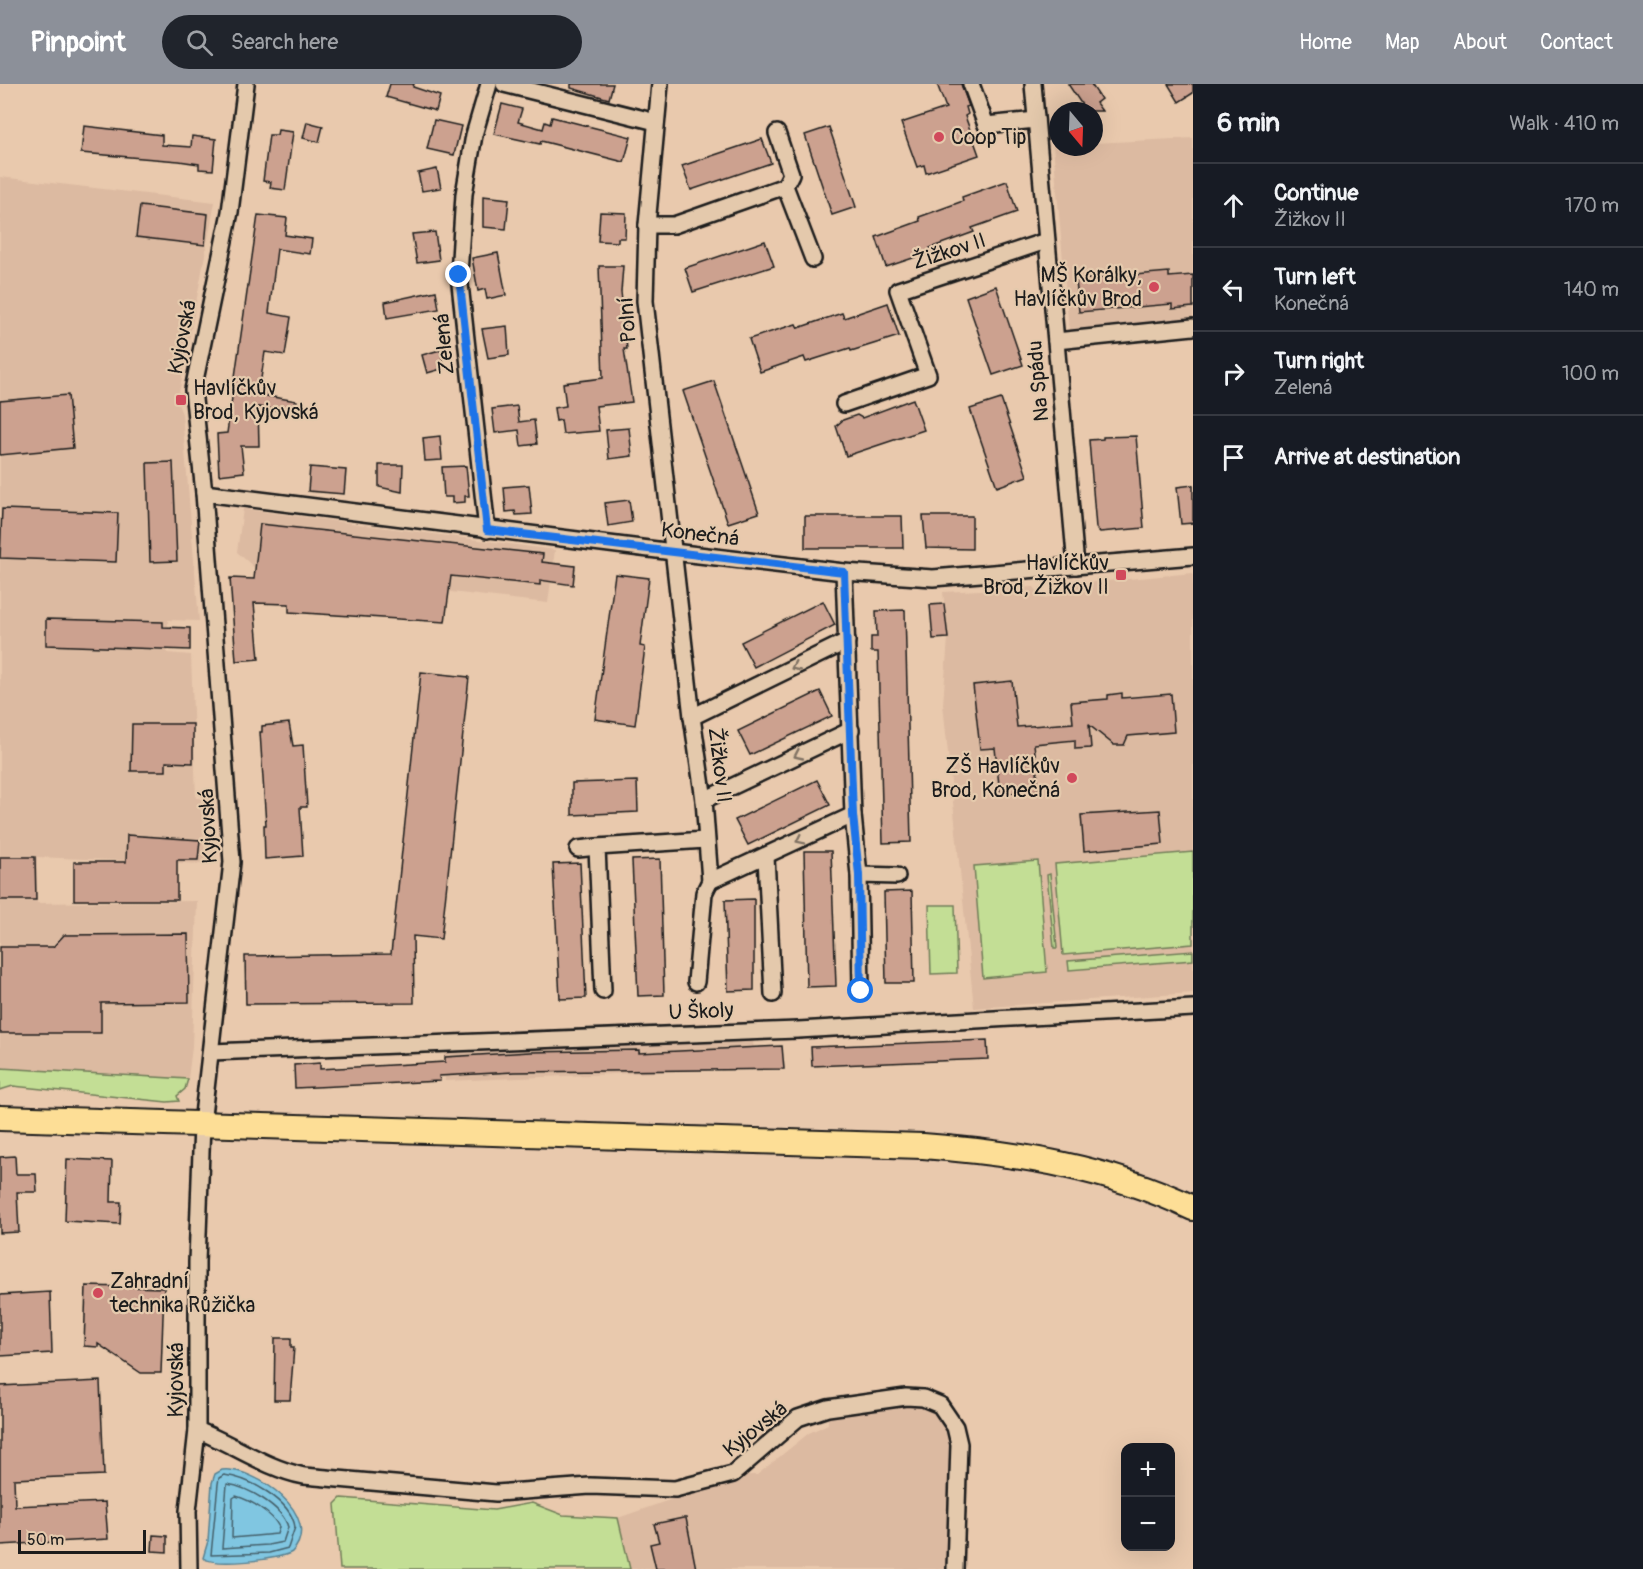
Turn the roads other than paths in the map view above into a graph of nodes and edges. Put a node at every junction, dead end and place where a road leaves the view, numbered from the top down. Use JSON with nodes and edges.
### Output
{"nodes":[{"id":1,"x":246,"y":84,"type":"edge"},
{"id":2,"x":489,"y":84,"type":"edge"},
{"id":3,"x":504,"y":84,"type":"edge"},
{"id":4,"x":660,"y":84,"type":"edge"},
{"id":5,"x":971,"y":84,"type":"edge"},
{"id":6,"x":1033,"y":84,"type":"edge"},
{"id":7,"x":1036,"y":120,"type":"junction"},
{"id":8,"x":656,"y":122,"type":"junction"},
{"id":9,"x":777,"y":133,"type":"dead end"},
{"id":10,"x":785,"y":186,"type":"junction"},
{"id":11,"x":646,"y":225,"type":"junction"},
{"id":12,"x":1047,"y":242,"type":"junction"},
{"id":13,"x":813,"y":259,"type":"dead end"},
{"id":14,"x":1193,"y":327,"type":"edge"},
{"id":15,"x":1056,"y":341,"type":"junction"},
{"id":16,"x":844,"y":404,"type":"dead end"},
{"id":17,"x":204,"y":493,"type":"junction"},
{"id":18,"x":487,"y":530,"type":"junction"},
{"id":19,"x":673,"y":552,"type":"junction"},
{"id":20,"x":1193,"y":555,"type":"edge"},
{"id":21,"x":1076,"y":566,"type":"junction"},
{"id":22,"x":844,"y":572,"type":"junction"},
{"id":23,"x":847,"y":641,"type":"junction"},
{"id":24,"x":692,"y":717,"type":"junction"},
{"id":25,"x":851,"y":730,"type":"junction"},
{"id":26,"x":704,"y":800,"type":"junction"},
{"id":27,"x":853,"y":815,"type":"junction"},
{"id":28,"x":706,"y":840,"type":"junction"},
{"id":29,"x":597,"y":847,"type":"junction"},
{"id":30,"x":578,"y":849,"type":"dead end"},
{"id":31,"x":765,"y":857,"type":"junction"},
{"id":32,"x":859,"y":875,"type":"junction"},
{"id":33,"x":897,"y":876,"type":"dead end"},
{"id":34,"x":710,"y":880,"type":"junction"},
{"id":35,"x":696,"y":982,"type":"dead end"},
{"id":36,"x":603,"y":991,"type":"dead end"},
{"id":37,"x":861,"y":991,"type":"dead end"},
{"id":38,"x":773,"y":994,"type":"dead end"},
{"id":39,"x":1193,"y":1008,"type":"edge"},
{"id":40,"x":211,"y":1052,"type":"junction"},
{"id":41,"x":0,"y":1118,"type":"edge"},
{"id":42,"x":202,"y":1124,"type":"junction"},
{"id":43,"x":1193,"y":1208,"type":"edge"},
{"id":44,"x":196,"y":1430,"type":"junction"},
{"id":45,"x":189,"y":1569,"type":"edge"},
{"id":46,"x":955,"y":1569,"type":"edge"}],
"edges":[{"from":1,"to":17,"type":"street","name":"Kyjovská"},
{"from":2,"to":18,"type":"street","name":"Zelená"},
{"from":3,"to":8,"type":"street"},
{"from":4,"to":8,"type":"street","name":"Polní"},
{"from":5,"to":7,"type":"street"},
{"from":6,"to":7,"type":"street","name":"Na Spádu"},
{"from":7,"to":12,"type":"street","name":"Na Spádu"},
{"from":8,"to":11,"type":"street","name":"Polní"},
{"from":9,"to":10,"type":"street"},
{"from":10,"to":11,"type":"street"},
{"from":10,"to":13,"type":"street"},
{"from":11,"to":19,"type":"street","name":"Polní"},
{"from":12,"to":15,"type":"street","name":"Na Spádu"},
{"from":12,"to":16,"type":"street","name":"Žižkov II"},
{"from":14,"to":15,"type":"street"},
{"from":15,"to":21,"type":"street","name":"Na Spádu"},
{"from":17,"to":18,"type":"street","name":"Konečná"},
{"from":17,"to":40,"type":"street","name":"Kyjovská"},
{"from":18,"to":19,"type":"street","name":"Konečná"},
{"from":19,"to":22,"type":"street","name":"Konečná"},
{"from":19,"to":24,"type":"street","name":"Žižkov II"},
{"from":20,"to":21,"type":"street","name":"Konečná"},
{"from":21,"to":22,"type":"street","name":"Konečná"},
{"from":22,"to":23,"type":"street"},
{"from":23,"to":24,"type":"street","one_way":true},
{"from":23,"to":25,"type":"street"},
{"from":24,"to":26,"type":"street","name":"Žižkov II"},
{"from":25,"to":26,"type":"street","one_way":true},
{"from":25,"to":27,"type":"street"},
{"from":26,"to":28,"type":"street","name":"Žižkov II"},
{"from":27,"to":31,"type":"street","one_way":true},
{"from":27,"to":32,"type":"street"},
{"from":28,"to":29,"type":"street"},
{"from":28,"to":34,"type":"street","name":"Žižkov II"},
{"from":29,"to":30,"type":"street"},
{"from":29,"to":36,"type":"street"},
{"from":31,"to":34,"type":"street"},
{"from":31,"to":38,"type":"street"},
{"from":32,"to":33,"type":"street"},
{"from":32,"to":37,"type":"street"},
{"from":34,"to":35,"type":"street","name":"Žižkov II"},
{"from":39,"to":40,"type":"street","name":"U Školy"},
{"from":40,"to":42,"type":"street","name":"Kyjovská"},
{"from":41,"to":42,"type":"main road"},
{"from":42,"to":43,"type":"main road"},
{"from":42,"to":44,"type":"street","name":"Kyjovská"},
{"from":44,"to":45,"type":"street","name":"Kyjovská"},
{"from":44,"to":46,"type":"street","name":"Kyjovská"}]}
